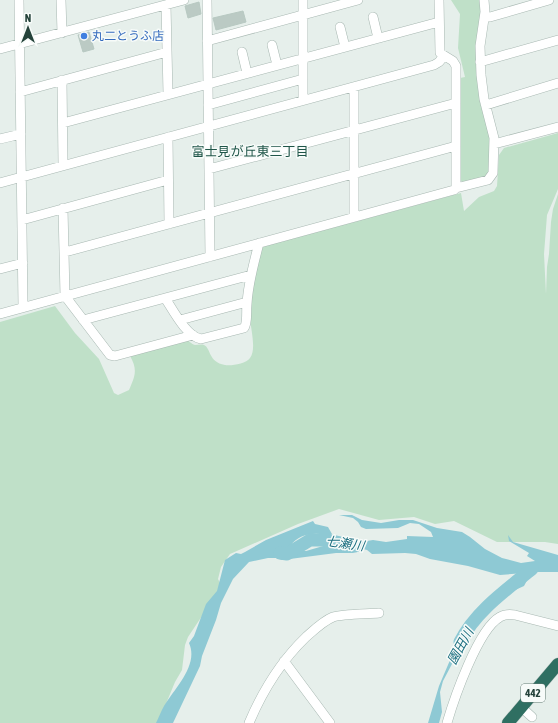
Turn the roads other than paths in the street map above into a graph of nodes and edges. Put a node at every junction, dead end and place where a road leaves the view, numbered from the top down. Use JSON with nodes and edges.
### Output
{"nodes":[{"id":1,"x":19,"y":0,"type":"edge"},
{"id":2,"x":61,"y":0,"type":"edge"},
{"id":3,"x":184,"y":0,"type":"edge"},
{"id":4,"x":207,"y":0,"type":"edge"},
{"id":5,"x":302,"y":0,"type":"edge"},
{"id":6,"x":358,"y":0,"type":"edge"},
{"id":7,"x":439,"y":0,"type":"edge"},
{"id":8,"x":484,"y":0,"type":"edge"},
{"id":9,"x":549,"y":0,"type":"edge"},
{"id":10,"x":166,"y":5,"type":"junction"},
{"id":11,"x":303,"y":15,"type":"junction"},
{"id":12,"x":373,"y":17,"type":"dead end"},
{"id":13,"x":485,"y":17,"type":"junction"},
{"id":14,"x":439,"y":22,"type":"junction"},
{"id":15,"x":340,"y":27,"type":"dead end"},
{"id":16,"x":62,"y":33,"type":"junction"},
{"id":17,"x":378,"y":38,"type":"junction"},
{"id":18,"x":558,"y":40,"type":"edge"},
{"id":19,"x":207,"y":41,"type":"junction"},
{"id":20,"x":20,"y":44,"type":"junction"},
{"id":21,"x":272,"y":45,"type":"dead end"},
{"id":22,"x":345,"y":47,"type":"junction"},
{"id":23,"x":0,"y":49,"type":"edge"},
{"id":24,"x":167,"y":52,"type":"junction"},
{"id":25,"x":242,"y":52,"type":"dead end"},
{"id":26,"x":444,"y":56,"type":"junction"},
{"id":27,"x":303,"y":58,"type":"junction"},
{"id":28,"x":480,"y":62,"type":"junction"},
{"id":29,"x":277,"y":65,"type":"junction"},
{"id":30,"x":248,"y":73,"type":"junction"},
{"id":31,"x":303,"y":79,"type":"junction"},
{"id":32,"x":62,"y":80,"type":"junction"},
{"id":33,"x":558,"y":83,"type":"edge"},
{"id":34,"x":208,"y":84,"type":"junction"},
{"id":35,"x":354,"y":87,"type":"junction"},
{"id":36,"x":20,"y":92,"type":"junction"},
{"id":37,"x":168,"y":94,"type":"junction"},
{"id":38,"x":303,"y":100,"type":"junction"},
{"id":39,"x":456,"y":102,"type":"junction"},
{"id":40,"x":208,"y":105,"type":"junction"},
{"id":41,"x":486,"y":105,"type":"junction"},
{"id":42,"x":63,"y":123,"type":"junction"},
{"id":43,"x":208,"y":126,"type":"junction"},
{"id":44,"x":558,"y":127,"type":"edge"},
{"id":45,"x":354,"y":130,"type":"junction"},
{"id":46,"x":21,"y":134,"type":"junction"},
{"id":47,"x":168,"y":137,"type":"junction"},
{"id":48,"x":0,"y":139,"type":"edge"},
{"id":49,"x":494,"y":144,"type":"junction"},
{"id":50,"x":456,"y":146,"type":"junction"},
{"id":51,"x":63,"y":165,"type":"junction"},
{"id":52,"x":209,"y":169,"type":"junction"},
{"id":53,"x":354,"y":174,"type":"junction"},
{"id":54,"x":21,"y":177,"type":"junction"},
{"id":55,"x":168,"y":180,"type":"junction"},
{"id":56,"x":0,"y":183,"type":"edge"},
{"id":57,"x":456,"y":188,"type":"junction"},
{"id":58,"x":63,"y":208,"type":"junction"},
{"id":59,"x":209,"y":213,"type":"junction"},
{"id":60,"x":354,"y":217,"type":"junction"},
{"id":61,"x":22,"y":220,"type":"junction"},
{"id":62,"x":169,"y":224,"type":"junction"},
{"id":63,"x":259,"y":243,"type":"junction"},
{"id":64,"x":64,"y":252,"type":"junction"},
{"id":65,"x":210,"y":257,"type":"junction"},
{"id":66,"x":22,"y":263,"type":"junction"},
{"id":67,"x":0,"y":269,"type":"edge"},
{"id":68,"x":251,"y":275,"type":"junction"},
{"id":69,"x":65,"y":296,"type":"junction"},
{"id":70,"x":165,"y":298,"type":"junction"},
{"id":71,"x":247,"y":302,"type":"junction"},
{"id":72,"x":23,"y":307,"type":"junction"},
{"id":73,"x":0,"y":314,"type":"edge"},
{"id":74,"x":83,"y":320,"type":"junction"},
{"id":75,"x":180,"y":320,"type":"junction"},
{"id":76,"x":193,"y":335,"type":"junction"},
{"id":77,"x":379,"y":613,"type":"dead end"},
{"id":78,"x":558,"y":626,"type":"edge"},
{"id":79,"x":284,"y":660,"type":"junction"},
{"id":80,"x":558,"y":664,"type":"edge"},
{"id":81,"x":521,"y":707,"type":"junction"},
{"id":82,"x":532,"y":717,"type":"dead end"},
{"id":83,"x":249,"y":723,"type":"edge"},
{"id":84,"x":330,"y":723,"type":"edge"},
{"id":85,"x":448,"y":723,"type":"edge"},
{"id":86,"x":508,"y":723,"type":"edge"}],
"edges":[{"from":1,"to":20,"type":"street"},
{"from":2,"to":16,"type":"street"},
{"from":3,"to":10,"type":"street"},
{"from":4,"to":19,"type":"street"},
{"from":5,"to":11,"type":"street"},
{"from":6,"to":11,"type":"street"},
{"from":7,"to":14,"type":"street"},
{"from":8,"to":13,"type":"street"},
{"from":9,"to":13,"type":"street"},
{"from":10,"to":16,"type":"street"},
{"from":10,"to":24,"type":"street"},
{"from":11,"to":19,"type":"street"},
{"from":11,"to":27,"type":"street"},
{"from":12,"to":17,"type":"street"},
{"from":13,"to":28,"type":"street"},
{"from":14,"to":17,"type":"street"},
{"from":14,"to":26,"type":"street"},
{"from":15,"to":22,"type":"street"},
{"from":16,"to":20,"type":"street"},
{"from":17,"to":22,"type":"street"},
{"from":18,"to":28,"type":"street"},
{"from":19,"to":34,"type":"street"},
{"from":20,"to":23,"type":"street"},
{"from":20,"to":36,"type":"street"},
{"from":21,"to":29,"type":"street"},
{"from":22,"to":27,"type":"street"},
{"from":24,"to":32,"type":"street"},
{"from":24,"to":37,"type":"street"},
{"from":25,"to":30,"type":"street"},
{"from":26,"to":35,"type":"street"},
{"from":26,"to":39,"type":"street"},
{"from":27,"to":29,"type":"street"},
{"from":27,"to":31,"type":"street"},
{"from":28,"to":41,"type":"street"},
{"from":29,"to":30,"type":"street"},
{"from":30,"to":34,"type":"street"},
{"from":31,"to":38,"type":"street"},
{"from":31,"to":40,"type":"street"},
{"from":32,"to":36,"type":"street"},
{"from":32,"to":42,"type":"street"},
{"from":33,"to":41,"type":"street"},
{"from":34,"to":37,"type":"street"},
{"from":34,"to":40,"type":"street"},
{"from":35,"to":38,"type":"street"},
{"from":35,"to":45,"type":"street"},
{"from":36,"to":46,"type":"street"},
{"from":37,"to":42,"type":"street"},
{"from":38,"to":43,"type":"street"},
{"from":39,"to":45,"type":"street"},
{"from":39,"to":50,"type":"street"},
{"from":40,"to":43,"type":"street"},
{"from":41,"to":49,"type":"street"},
{"from":42,"to":51,"type":"street"},
{"from":43,"to":47,"type":"street"},
{"from":43,"to":52,"type":"street"},
{"from":44,"to":49,"type":"street"},
{"from":45,"to":52,"type":"street"},
{"from":45,"to":53,"type":"street"},
{"from":46,"to":48,"type":"street"},
{"from":46,"to":54,"type":"street"},
{"from":47,"to":51,"type":"street"},
{"from":47,"to":55,"type":"street"},
{"from":49,"to":57,"type":"street"},
{"from":50,"to":53,"type":"street"},
{"from":50,"to":57,"type":"street"},
{"from":51,"to":54,"type":"street"},
{"from":52,"to":59,"type":"street"},
{"from":53,"to":59,"type":"street"},
{"from":53,"to":60,"type":"street"},
{"from":54,"to":56,"type":"street"},
{"from":54,"to":61,"type":"street"},
{"from":55,"to":58,"type":"street"},
{"from":55,"to":62,"type":"street"},
{"from":57,"to":60,"type":"street"},
{"from":58,"to":61,"type":"street"},
{"from":58,"to":64,"type":"street"},
{"from":59,"to":62,"type":"street"},
{"from":59,"to":65,"type":"street"},
{"from":60,"to":63,"type":"street"},
{"from":61,"to":66,"type":"street"},
{"from":62,"to":64,"type":"street"},
{"from":63,"to":65,"type":"street"},
{"from":63,"to":68,"type":"street"},
{"from":64,"to":69,"type":"street"},
{"from":65,"to":69,"type":"street"},
{"from":66,"to":67,"type":"street"},
{"from":66,"to":72,"type":"street"},
{"from":68,"to":70,"type":"street"},
{"from":68,"to":71,"type":"street"},
{"from":69,"to":72,"type":"street"},
{"from":69,"to":74,"type":"street"},
{"from":70,"to":74,"type":"street"},
{"from":70,"to":75,"type":"street"},
{"from":71,"to":75,"type":"street"},
{"from":71,"to":76,"type":"street"},
{"from":72,"to":73,"type":"street"},
{"from":74,"to":76,"type":"street"},
{"from":75,"to":76,"type":"street"},
{"from":77,"to":79,"type":"street"},
{"from":78,"to":85,"type":"street"},
{"from":79,"to":83,"type":"street"},
{"from":79,"to":84,"type":"street"},
{"from":80,"to":81,"type":"highway","number":"442"},
{"from":81,"to":82,"type":"street"},
{"from":81,"to":86,"type":"highway","number":"442"}]}
